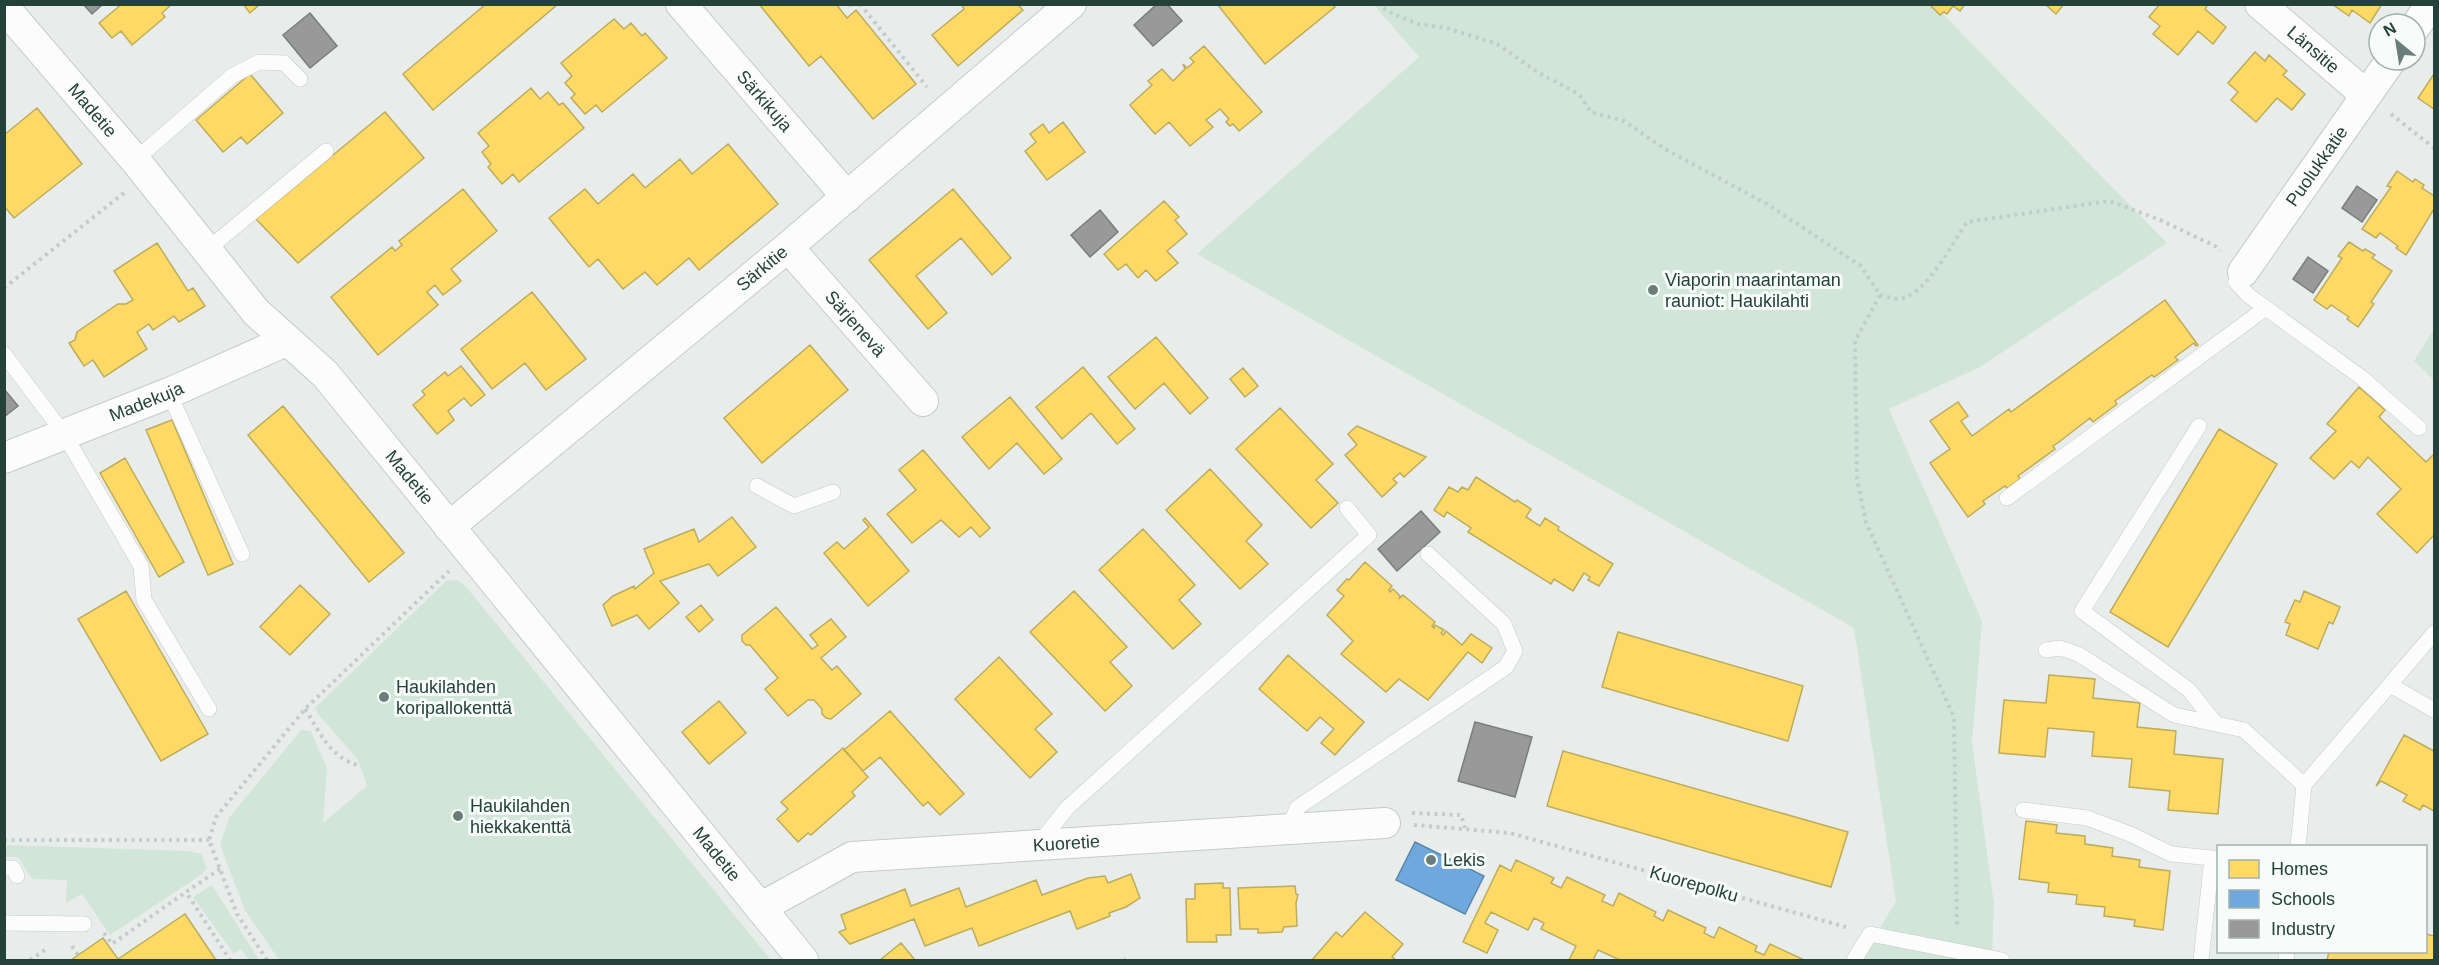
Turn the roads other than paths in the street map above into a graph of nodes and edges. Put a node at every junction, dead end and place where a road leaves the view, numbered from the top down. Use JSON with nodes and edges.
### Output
{"nodes":[{"id":1,"x":681,"y":4,"type":"edge"},
{"id":2,"x":1071,"y":4,"type":"edge"},
{"id":3,"x":2260,"y":4,"type":"edge"},
{"id":4,"x":4,"y":7,"type":"edge"},
{"id":5,"x":2382,"y":72,"type":"edge"},
{"id":6,"x":300,"y":79,"type":"dead end"},
{"id":7,"x":2366,"y":95,"type":"junction"},
{"id":8,"x":326,"y":152,"type":"dead end"},
{"id":9,"x":141,"y":167,"type":"junction"},
{"id":10,"x":847,"y":197,"type":"junction"},
{"id":11,"x":788,"y":247,"type":"junction"},
{"id":12,"x":207,"y":250,"type":"junction"},
{"id":13,"x":2243,"y":272,"type":"joint"},
{"id":14,"x":2266,"y":308,"type":"junction"},
{"id":15,"x":286,"y":341,"type":"junction"},
{"id":16,"x":4,"y":354,"type":"edge"},
{"id":17,"x":169,"y":393,"type":"junction"},
{"id":18,"x":923,"y":400,"type":"dead end"},
{"id":19,"x":2199,"y":426,"type":"dead end"},
{"id":20,"x":2419,"y":428,"type":"dead end"},
{"id":21,"x":64,"y":434,"type":"junction"},
{"id":22,"x":4,"y":458,"type":"edge"},
{"id":23,"x":757,"y":486,"type":"dead end"},
{"id":24,"x":833,"y":492,"type":"dead end"},
{"id":25,"x":2007,"y":498,"type":"dead end"},
{"id":26,"x":1347,"y":508,"type":"dead end"},
{"id":27,"x":449,"y":527,"type":"junction"},
{"id":28,"x":242,"y":554,"type":"dead end"},
{"id":29,"x":1428,"y":554,"type":"dead end"},
{"id":30,"x":2434,"y":633,"type":"edge"},
{"id":31,"x":2046,"y":650,"type":"dead end"},
{"id":32,"x":2390,"y":685,"type":"junction"},
{"id":33,"x":209,"y":709,"type":"dead end"},
{"id":34,"x":2434,"y":710,"type":"edge"},
{"id":35,"x":2216,"y":724,"type":"junction"},
{"id":36,"x":2304,"y":785,"type":"junction"},
{"id":37,"x":2023,"y":810,"type":"dead end"},
{"id":38,"x":1385,"y":823,"type":"road end"},
{"id":39,"x":1289,"y":829,"type":"junction"},
{"id":40,"x":1038,"y":845,"type":"junction"},
{"id":41,"x":2298,"y":845,"type":"edge"},
{"id":42,"x":760,"y":908,"type":"junction"},
{"id":43,"x":4,"y":923,"type":"edge"},
{"id":44,"x":84,"y":924,"type":"dead end"},
{"id":45,"x":803,"y":960,"type":"edge"},
{"id":46,"x":1854,"y":960,"type":"edge"},
{"id":47,"x":2002,"y":960,"type":"edge"},
{"id":48,"x":2201,"y":960,"type":"edge"}],
"edges":[{"from":1,"to":10,"type":"street","name":"Särkikuja"},
{"from":2,"to":10,"type":"street","name":"Särkitie"},
{"from":3,"to":7,"type":"street","name":"Länsitie"},
{"from":4,"to":9,"type":"street","name":"Madetie"},
{"from":5,"to":7,"type":"street","name":"Puolukkatie"},
{"from":6,"to":9,"type":"lane"},
{"from":7,"to":13,"type":"street","name":"Puolukkatie"},
{"from":8,"to":12,"type":"lane"},
{"from":9,"to":12,"type":"street","name":"Madetie"},
{"from":10,"to":11,"type":"street","name":"Särkitie"},
{"from":11,"to":18,"type":"street","name":"Särjenevä"},
{"from":11,"to":27,"type":"street","name":"Särkitie"},
{"from":12,"to":15,"type":"street","name":"Madetie"},
{"from":13,"to":14,"type":"lane"},
{"from":14,"to":20,"type":"lane"},
{"from":14,"to":25,"type":"lane"},
{"from":15,"to":17,"type":"street","name":"Madekuja"},
{"from":15,"to":27,"type":"street","name":"Madetie"},
{"from":16,"to":21,"type":"lane"},
{"from":17,"to":21,"type":"street","name":"Madekuja"},
{"from":17,"to":28,"type":"lane"},
{"from":19,"to":35,"type":"lane"},
{"from":21,"to":22,"type":"street","name":"Madekuja"},
{"from":21,"to":33,"type":"lane"},
{"from":23,"to":24,"type":"lane"},
{"from":26,"to":40,"type":"lane"},
{"from":27,"to":42,"type":"street","name":"Madetie"},
{"from":29,"to":39,"type":"lane"},
{"from":30,"to":32,"type":"lane"},
{"from":31,"to":35,"type":"lane"},
{"from":32,"to":34,"type":"lane"},
{"from":32,"to":36,"type":"lane"},
{"from":35,"to":36,"type":"lane"},
{"from":36,"to":41,"type":"lane"},
{"from":37,"to":48,"type":"lane"},
{"from":38,"to":39,"type":"street","name":"Kuoretie"},
{"from":39,"to":40,"type":"street","name":"Kuoretie"},
{"from":40,"to":42,"type":"street","name":"Kuoretie"},
{"from":42,"to":45,"type":"street","name":"Madetie"},
{"from":43,"to":44,"type":"lane"},
{"from":46,"to":47,"type":"lane"}]}
